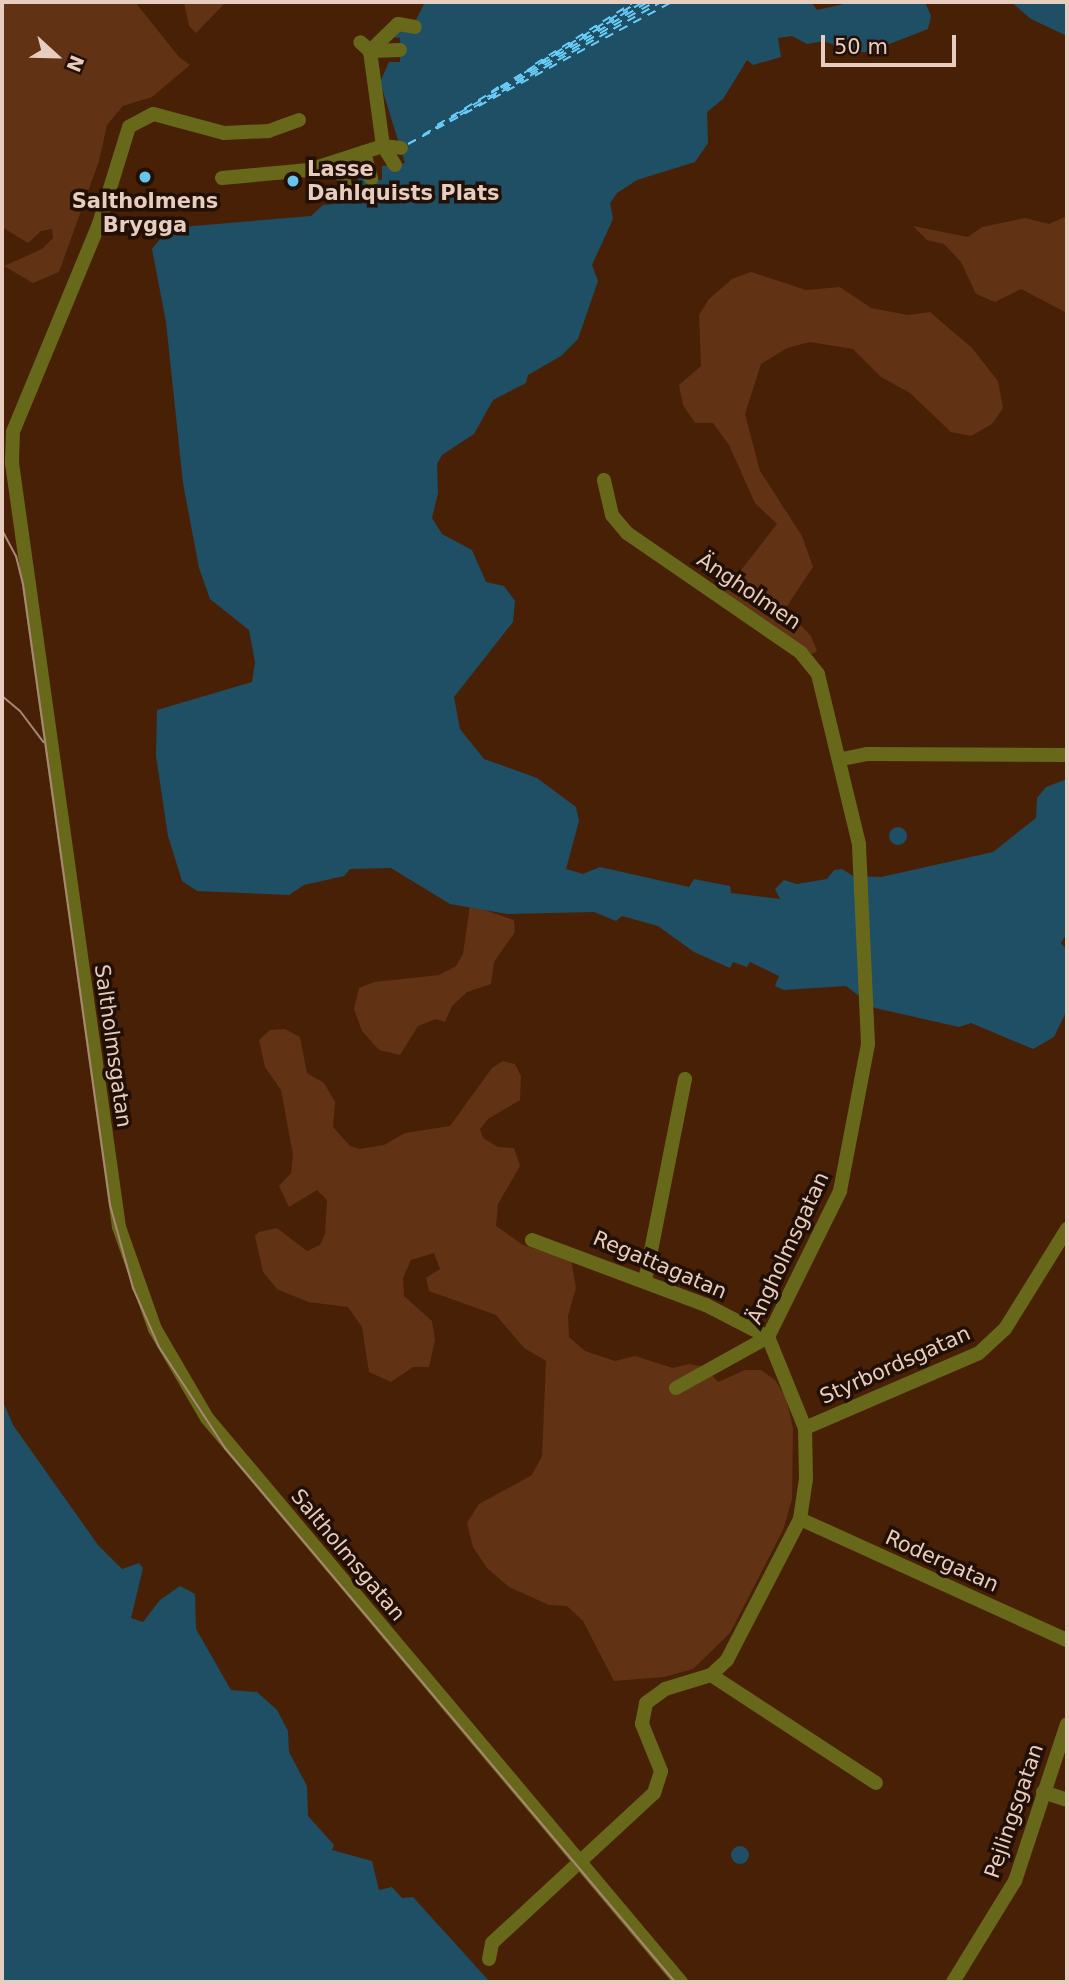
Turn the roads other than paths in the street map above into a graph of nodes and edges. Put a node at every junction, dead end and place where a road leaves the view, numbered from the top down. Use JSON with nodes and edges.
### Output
{"nodes":[{"id":1,"x":415,"y":27,"type":"dead end"},
{"id":2,"x":365,"y":47,"type":"junction"},
{"id":3,"x":400,"y":50,"type":"dead end"},
{"id":4,"x":299,"y":120,"type":"dead end"},
{"id":5,"x":383,"y":146,"type":"junction"},
{"id":6,"x":401,"y":148,"type":"dead end"},
{"id":7,"x":364,"y":152,"type":"junction"},
{"id":8,"x":340,"y":160,"type":"junction"},
{"id":9,"x":395,"y":164,"type":"dead end"},
{"id":10,"x":222,"y":177,"type":"dead end"},
{"id":11,"x":371,"y":179,"type":"dead end"},
{"id":12,"x":346,"y":191,"type":"dead end"},
{"id":13,"x":604,"y":480,"type":"dead end"},
{"id":14,"x":1067,"y":755,"type":"edge"},
{"id":15,"x":842,"y":760,"type":"junction"},
{"id":16,"x":859,"y":872,"type":"joint"},
{"id":17,"x":685,"y":1079,"type":"dead end"},
{"id":18,"x":1067,"y":1229,"type":"edge"},
{"id":19,"x":533,"y":1240,"type":"dead end"},
{"id":20,"x":645,"y":1281,"type":"junction"},
{"id":21,"x":768,"y":1337,"type":"junction"},
{"id":22,"x":676,"y":1388,"type":"dead end"},
{"id":23,"x":805,"y":1428,"type":"junction"},
{"id":24,"x":800,"y":1519,"type":"junction"},
{"id":25,"x":1067,"y":1640,"type":"edge"},
{"id":26,"x":711,"y":1675,"type":"junction"},
{"id":27,"x":1067,"y":1724,"type":"edge"},
{"id":28,"x":876,"y":1783,"type":"dead end"},
{"id":29,"x":1043,"y":1792,"type":"junction"},
{"id":30,"x":1067,"y":1800,"type":"edge"},
{"id":31,"x":579,"y":1862,"type":"junction"},
{"id":32,"x":489,"y":1959,"type":"dead end"},
{"id":33,"x":681,"y":1982,"type":"edge"},
{"id":34,"x":953,"y":1982,"type":"edge"}],
"edges":[{"from":1,"to":2,"type":"street"},
{"from":2,"to":3,"type":"street"},
{"from":2,"to":5,"type":"street"},
{"from":4,"to":31,"type":"street","name":"Saltholmsgatan"},
{"from":5,"to":6,"type":"street"},
{"from":5,"to":7,"type":"street"},
{"from":5,"to":9,"type":"street"},
{"from":7,"to":8,"type":"street"},
{"from":7,"to":11,"type":"street"},
{"from":8,"to":10,"type":"street"},
{"from":8,"to":12,"type":"street"},
{"from":13,"to":15,"type":"street","name":"Ängholmen"},
{"from":14,"to":15,"type":"street"},
{"from":15,"to":16,"type":"street","name":"Ängholmen"},
{"from":16,"to":21,"type":"street","name":"Ängholmsgatan"},
{"from":17,"to":20,"type":"street"},
{"from":18,"to":23,"type":"street","name":"Styrbordsgatan"},
{"from":19,"to":20,"type":"street","name":"Regattagatan"},
{"from":20,"to":21,"type":"street","name":"Regattagatan"},
{"from":21,"to":22,"type":"street"},
{"from":21,"to":23,"type":"street","name":"Ängholmsgatan"},
{"from":23,"to":24,"type":"street","name":"Ängholmsgatan"},
{"from":24,"to":25,"type":"street","name":"Rodergatan"},
{"from":24,"to":26,"type":"street","name":"Ängholmsgatan"},
{"from":26,"to":28,"type":"street"},
{"from":26,"to":31,"type":"street"},
{"from":27,"to":29,"type":"street","name":"Pejlingsgatan"},
{"from":29,"to":30,"type":"street"},
{"from":29,"to":34,"type":"street","name":"Pejlingsgatan"},
{"from":31,"to":32,"type":"street"},
{"from":31,"to":33,"type":"street","name":"Saltholmsgatan"}]}
